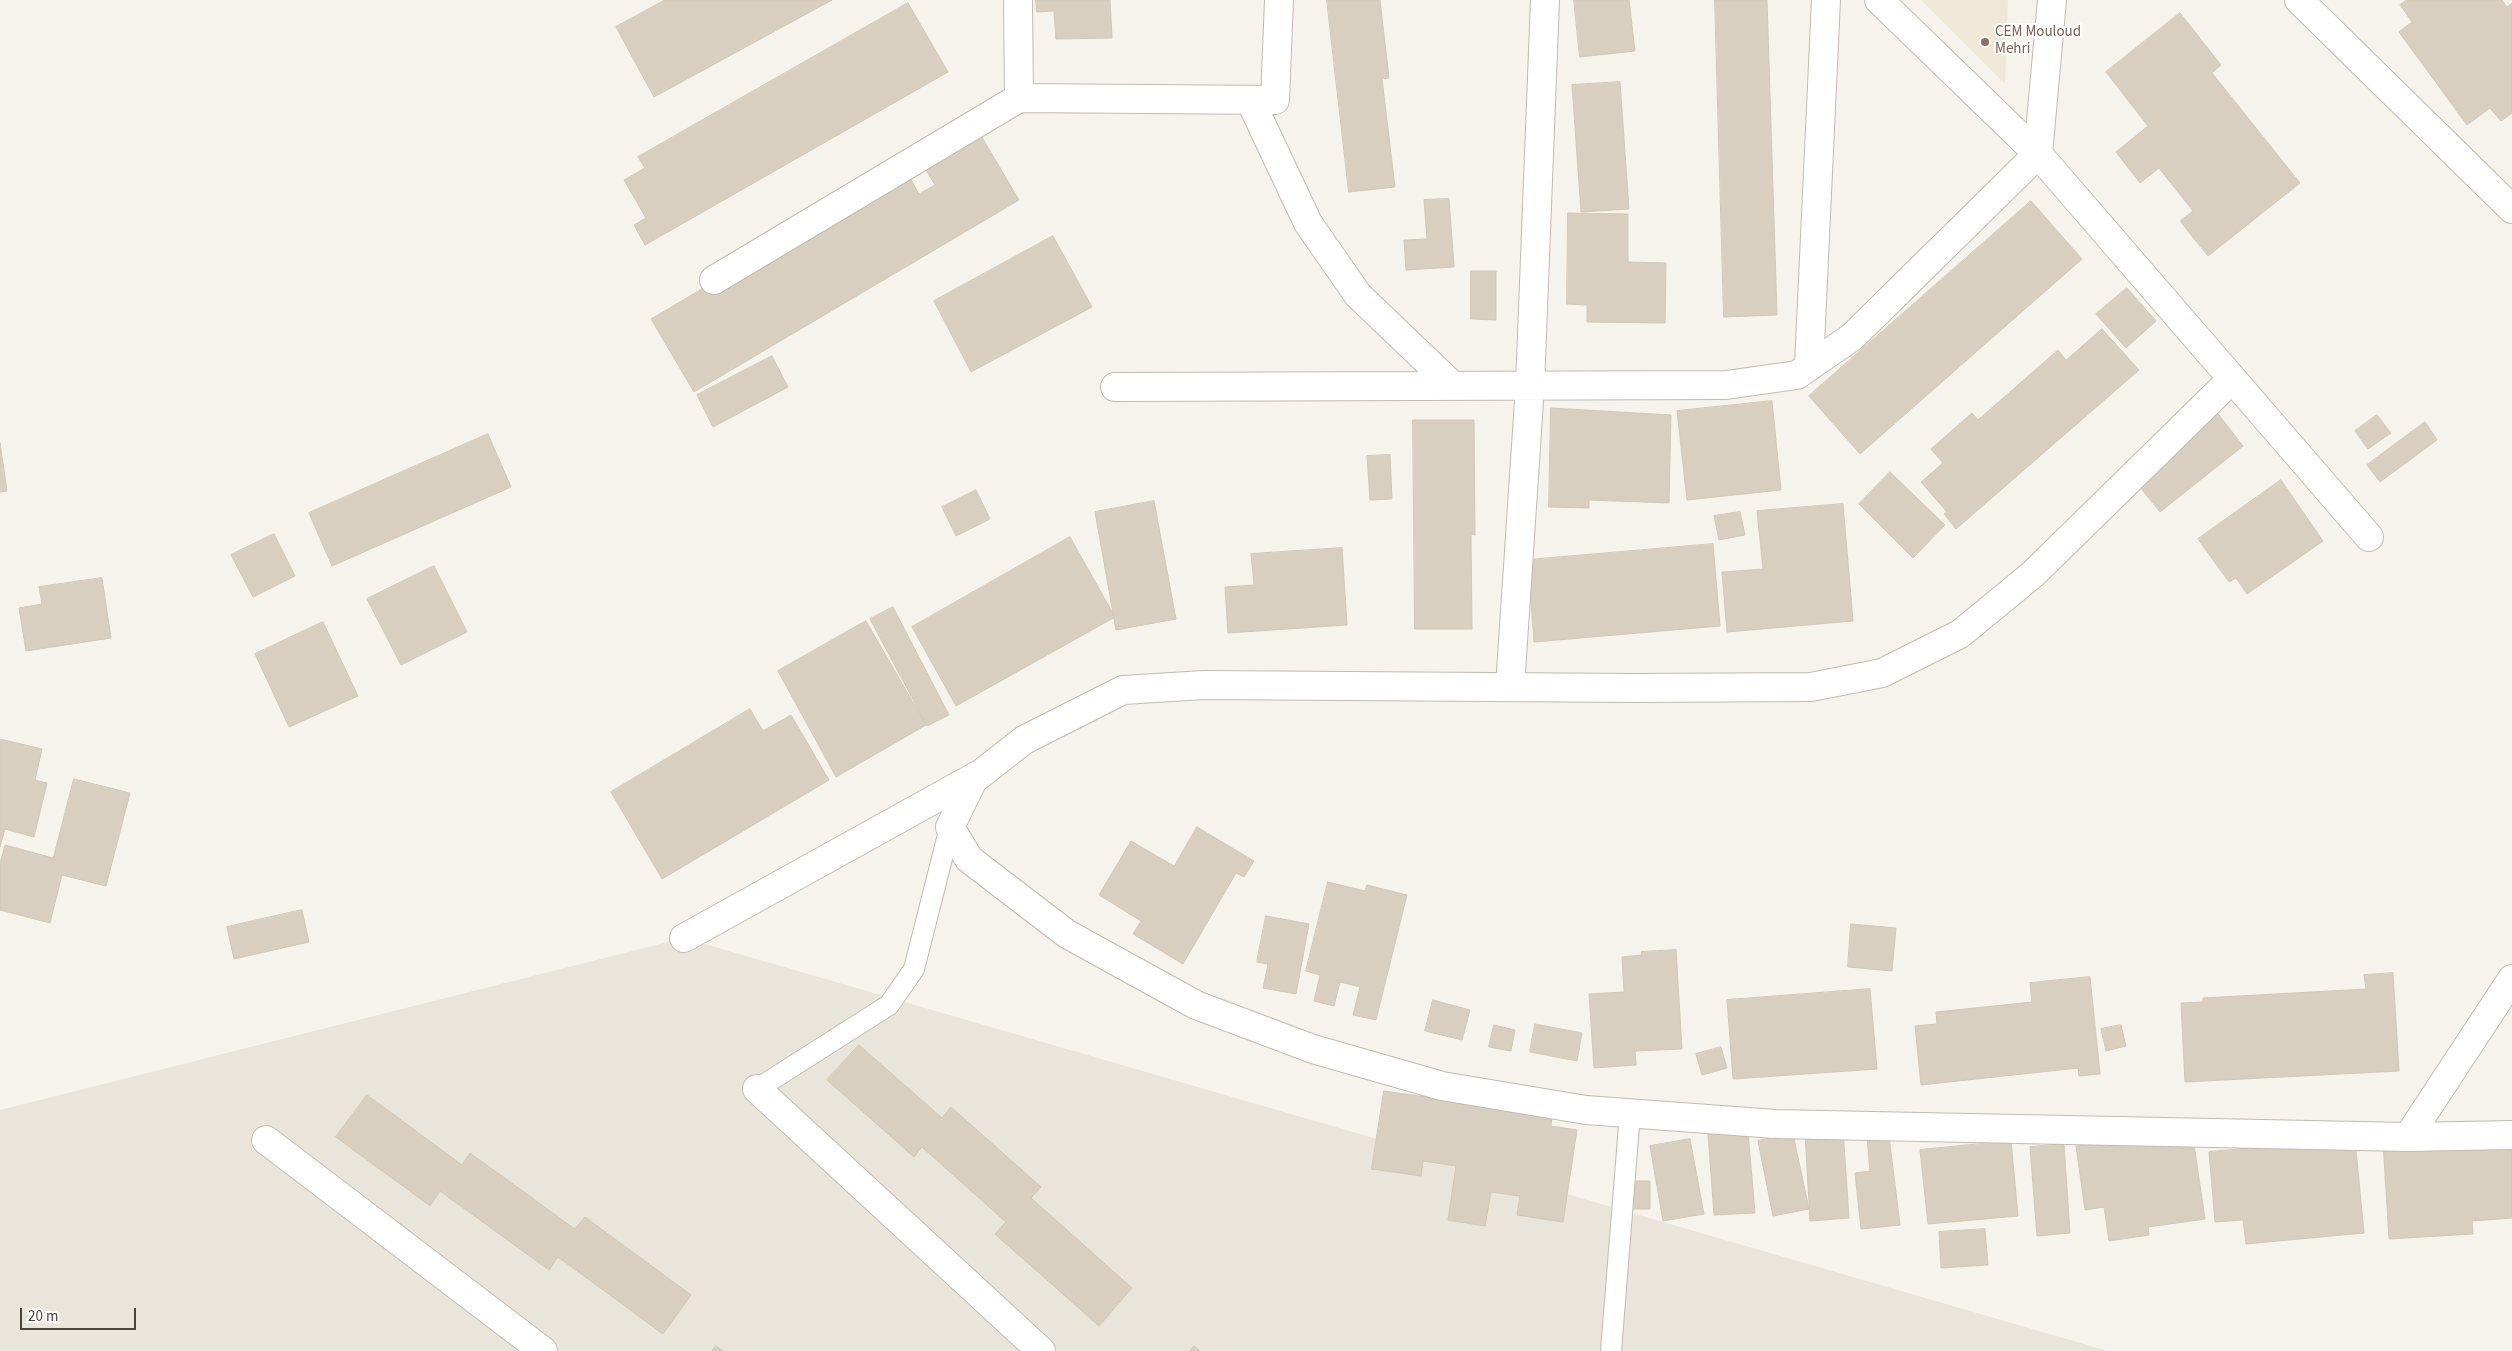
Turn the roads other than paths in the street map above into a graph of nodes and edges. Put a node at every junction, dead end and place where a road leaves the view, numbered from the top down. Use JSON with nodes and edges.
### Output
{"nodes":[{"id":1,"x":1018,"y":0,"type":"edge"},
{"id":2,"x":1280,"y":0,"type":"edge"},
{"id":3,"x":1546,"y":0,"type":"edge"},
{"id":4,"x":1826,"y":0,"type":"edge"},
{"id":5,"x":1879,"y":0,"type":"edge"},
{"id":6,"x":2052,"y":0,"type":"edge"},
{"id":7,"x":2299,"y":0,"type":"edge"},
{"id":8,"x":1019,"y":98,"type":"junction"},
{"id":9,"x":1250,"y":100,"type":"junction"},
{"id":10,"x":2038,"y":154,"type":"junction"},
{"id":11,"x":2512,"y":209,"type":"edge"},
{"id":12,"x":714,"y":280,"type":"dead end"},
{"id":13,"x":1809,"y":366,"type":"junction"},
{"id":14,"x":2232,"y":379,"type":"junction"},
{"id":15,"x":1453,"y":386,"type":"junction"},
{"id":16,"x":1530,"y":386,"type":"junction"},
{"id":17,"x":1115,"y":387,"type":"dead end"},
{"id":18,"x":2369,"y":537,"type":"dead end"},
{"id":19,"x":1510,"y":687,"type":"junction"},
{"id":20,"x":984,"y":771,"type":"junction"},
{"id":21,"x":950,"y":827,"type":"junction"},
{"id":22,"x":684,"y":938,"type":"dead end"},
{"id":23,"x":2512,"y":979,"type":"edge"},
{"id":24,"x":757,"y":1089,"type":"joint"},
{"id":25,"x":1630,"y":1113,"type":"junction"},
{"id":26,"x":2512,"y":1136,"type":"edge"},
{"id":27,"x":2408,"y":1137,"type":"junction"},
{"id":28,"x":266,"y":1140,"type":"dead end"},
{"id":29,"x":543,"y":1351,"type":"edge"},
{"id":30,"x":1041,"y":1351,"type":"edge"},
{"id":31,"x":1611,"y":1351,"type":"edge"}],
"edges":[{"from":1,"to":8,"type":"street"},
{"from":2,"to":9,"type":"street"},
{"from":3,"to":16,"type":"street"},
{"from":4,"to":13,"type":"street"},
{"from":5,"to":10,"type":"street"},
{"from":6,"to":10,"type":"street"},
{"from":7,"to":11,"type":"street"},
{"from":8,"to":9,"type":"street"},
{"from":8,"to":12,"type":"street"},
{"from":9,"to":15,"type":"street"},
{"from":10,"to":13,"type":"street"},
{"from":10,"to":14,"type":"street"},
{"from":13,"to":16,"type":"street"},
{"from":14,"to":18,"type":"street"},
{"from":14,"to":19,"type":"street"},
{"from":15,"to":16,"type":"street"},
{"from":15,"to":17,"type":"street"},
{"from":16,"to":19,"type":"street"},
{"from":19,"to":20,"type":"street"},
{"from":20,"to":21,"type":"street"},
{"from":20,"to":22,"type":"street"},
{"from":21,"to":24,"type":"lane"},
{"from":21,"to":25,"type":"street"},
{"from":23,"to":27,"type":"street"},
{"from":24,"to":30,"type":"street"},
{"from":25,"to":27,"type":"street"},
{"from":25,"to":31,"type":"lane"},
{"from":26,"to":27,"type":"street"},
{"from":28,"to":29,"type":"street"}]}
